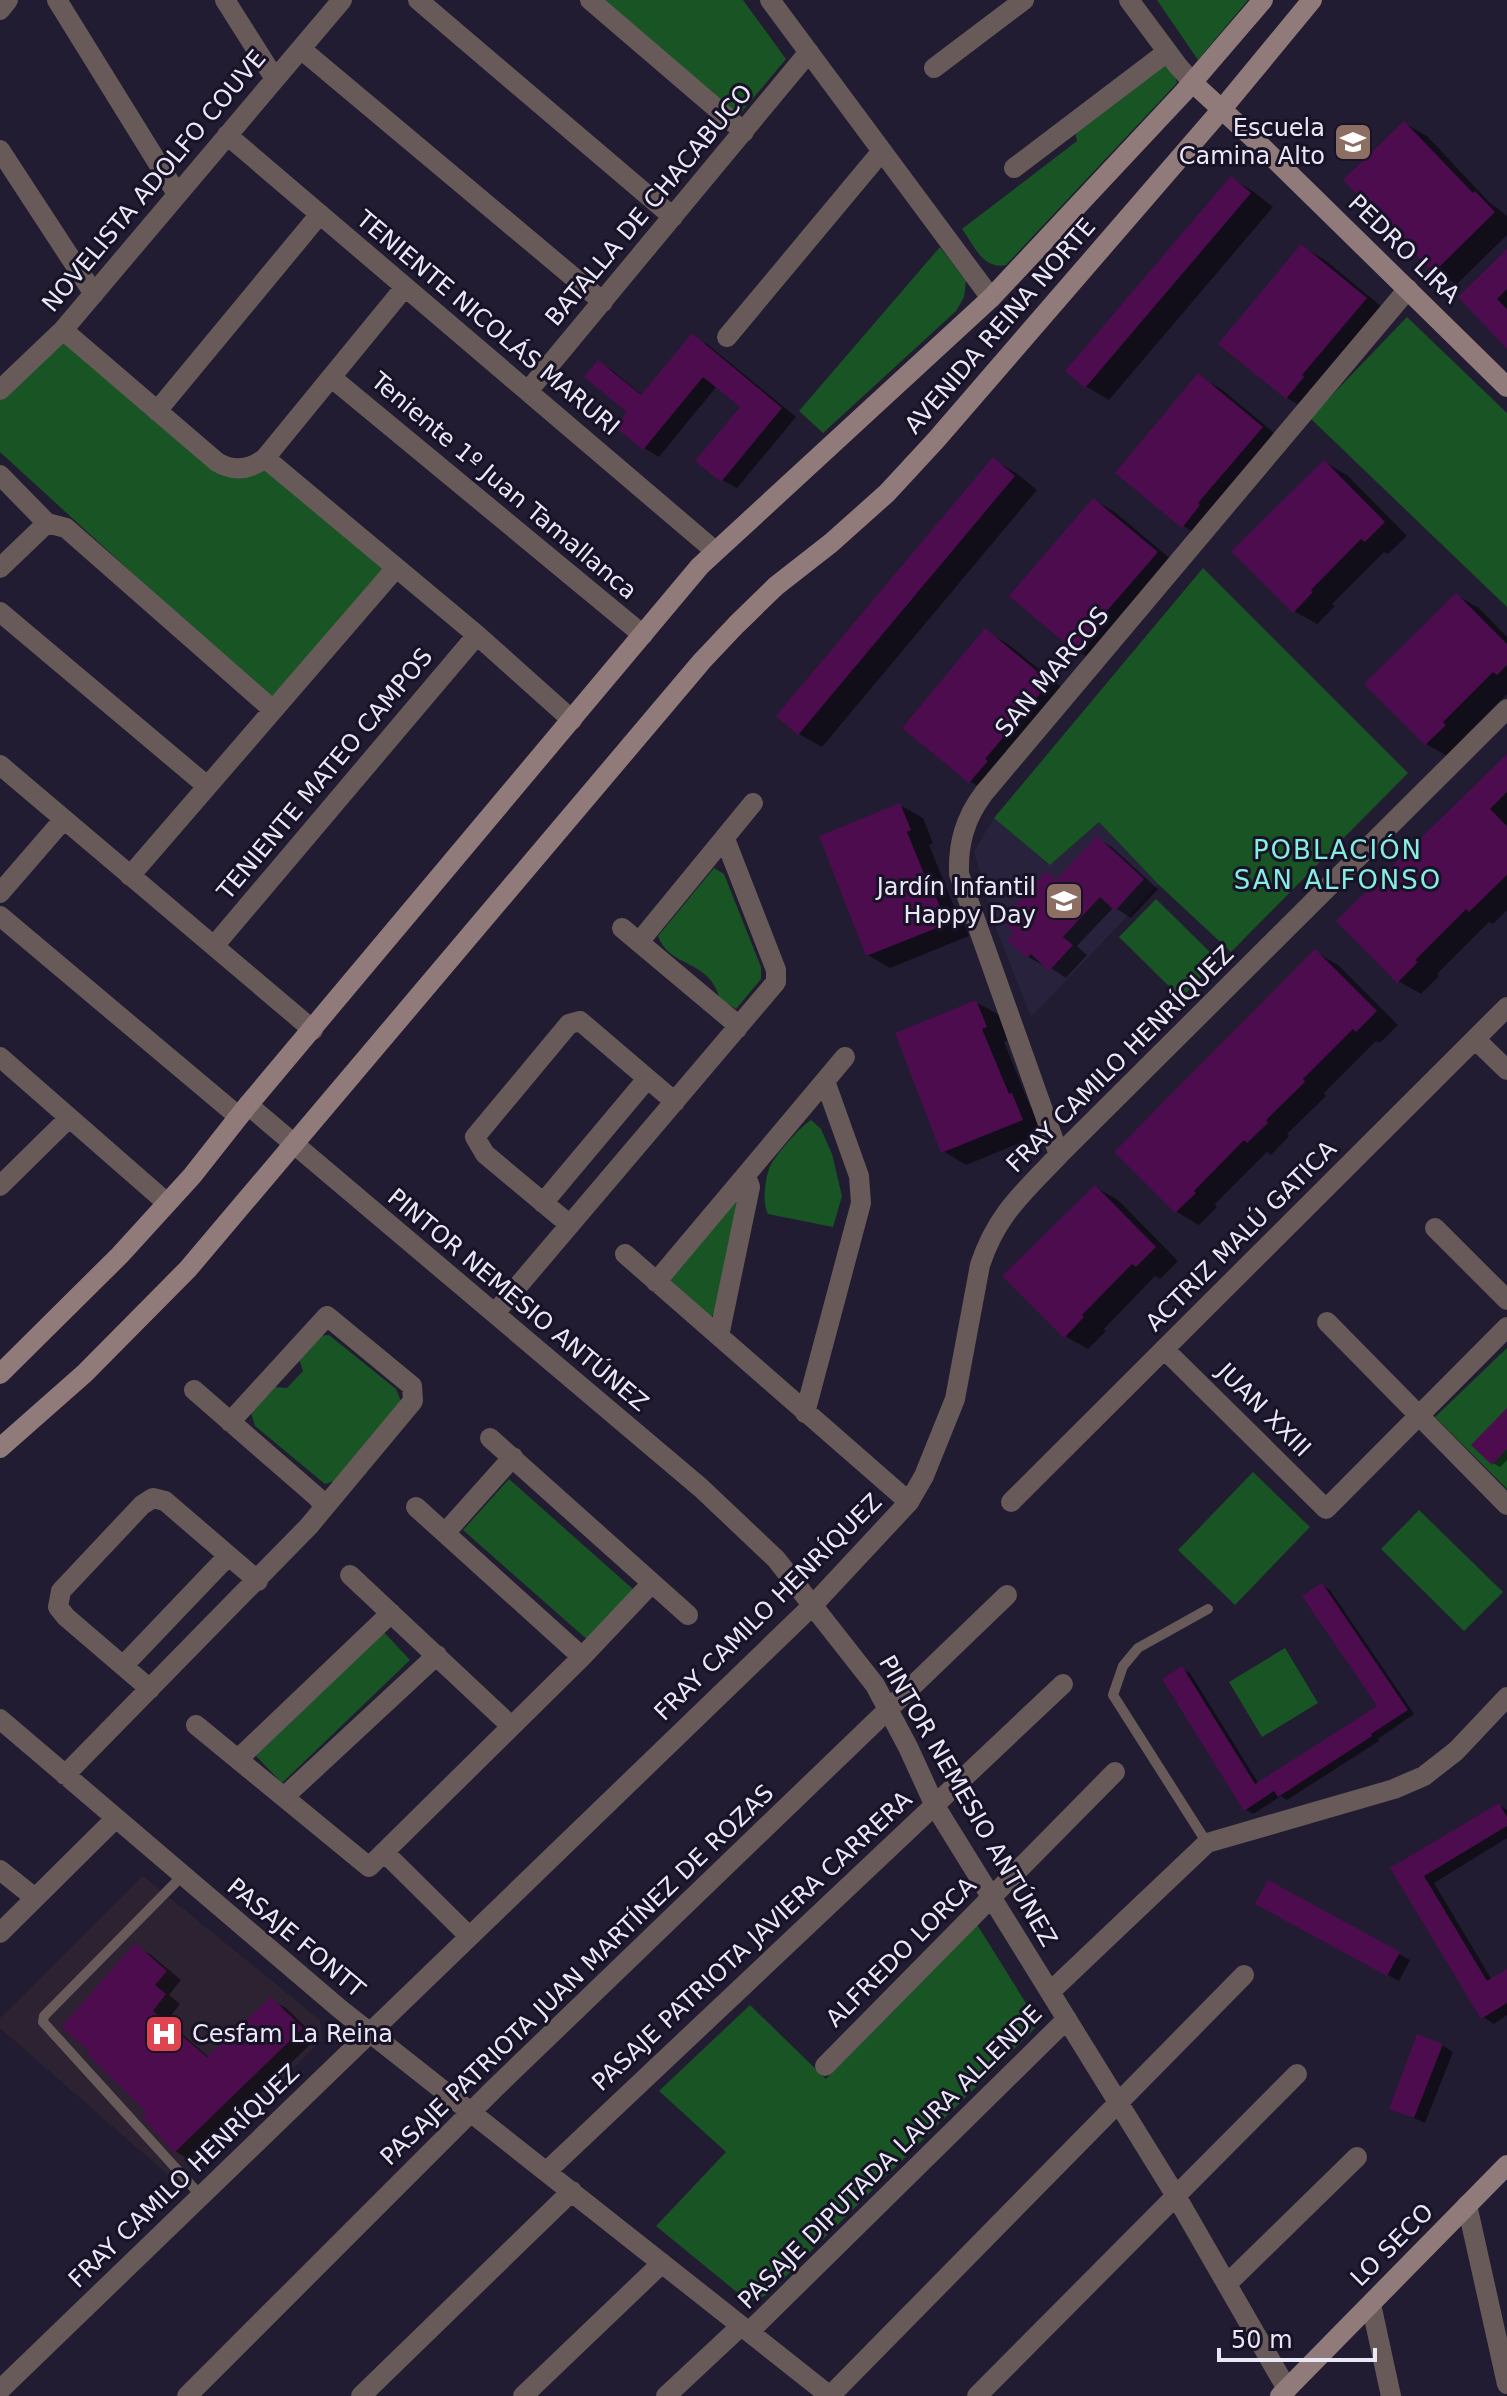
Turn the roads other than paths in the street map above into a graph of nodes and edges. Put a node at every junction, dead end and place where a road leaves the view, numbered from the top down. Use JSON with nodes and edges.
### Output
{"nodes":[{"id":1,"x":8,"y":0,"type":"edge"},
{"id":2,"x":57,"y":0,"type":"edge"},
{"id":3,"x":225,"y":0,"type":"edge"},
{"id":4,"x":342,"y":0,"type":"edge"},
{"id":5,"x":418,"y":0,"type":"edge"},
{"id":6,"x":590,"y":0,"type":"edge"},
{"id":7,"x":770,"y":0,"type":"edge"},
{"id":8,"x":1024,"y":0,"type":"edge"},
{"id":9,"x":1129,"y":0,"type":"edge"},
{"id":10,"x":1263,"y":0,"type":"edge"},
{"id":11,"x":1312,"y":0,"type":"edge"},
{"id":12,"x":0,"y":10,"type":"edge"},
{"id":13,"x":301,"y":49,"type":"junction"},
{"id":14,"x":809,"y":52,"type":"junction"},
{"id":15,"x":1167,"y":52,"type":"junction"},
{"id":16,"x":934,"y":68,"type":"dead end"},
{"id":17,"x":275,"y":79,"type":"junction"},
{"id":18,"x":1193,"y":83,"type":"junction"},
{"id":19,"x":1222,"y":109,"type":"junction"},
{"id":20,"x":744,"y":132,"type":"junction"},
{"id":21,"x":227,"y":135,"type":"junction"},
{"id":22,"x":0,"y":150,"type":"edge"},
{"id":23,"x":882,"y":151,"type":"junction"},
{"id":24,"x":1014,"y":168,"type":"dead end"},
{"id":25,"x":177,"y":194,"type":"junction"},
{"id":26,"x":320,"y":214,"type":"junction"},
{"id":27,"x":673,"y":217,"type":"junction"},
{"id":28,"x":405,"y":287,"type":"junction"},
{"id":29,"x":1408,"y":289,"type":"junction"},
{"id":30,"x":94,"y":294,"type":"junction"},
{"id":31,"x":991,"y":298,"type":"junction"},
{"id":32,"x":603,"y":302,"type":"junction"},
{"id":33,"x":63,"y":330,"type":"junction"},
{"id":34,"x":727,"y":337,"type":"dead end"},
{"id":35,"x":332,"y":378,"type":"junction"},
{"id":36,"x":1507,"y":387,"type":"edge"},
{"id":37,"x":0,"y":390,"type":"edge"},
{"id":38,"x":528,"y":391,"type":"junction"},
{"id":39,"x":157,"y":411,"type":"junction"},
{"id":40,"x":265,"y":458,"type":"junction"},
{"id":41,"x":0,"y":475,"type":"edge"},
{"id":42,"x":47,"y":523,"type":"junction"},
{"id":43,"x":715,"y":551,"type":"junction"},
{"id":44,"x":0,"y":568,"type":"edge"},
{"id":45,"x":396,"y":568,"type":"junction"},
{"id":46,"x":0,"y":612,"type":"edge"},
{"id":47,"x":477,"y":635,"type":"junction"},
{"id":48,"x":643,"y":635,"type":"junction"},
{"id":49,"x":1507,"y":709,"type":"edge"},
{"id":50,"x":273,"y":710,"type":"junction"},
{"id":51,"x":572,"y":720,"type":"junction"},
{"id":52,"x":0,"y":765,"type":"edge"},
{"id":53,"x":207,"y":786,"type":"junction"},
{"id":54,"x":753,"y":803,"type":"dead end"},
{"id":55,"x":64,"y":819,"type":"junction"},
{"id":56,"x":725,"y":839,"type":"junction"},
{"id":57,"x":130,"y":876,"type":"junction"},
{"id":58,"x":0,"y":893,"type":"edge"},
{"id":59,"x":0,"y":916,"type":"edge"},
{"id":60,"x":622,"y":928,"type":"dead end"},
{"id":61,"x":639,"y":942,"type":"junction"},
{"id":62,"x":214,"y":946,"type":"junction"},
{"id":63,"x":1507,"y":1007,"type":"edge"},
{"id":64,"x":737,"y":1029,"type":"junction"},
{"id":65,"x":313,"y":1030,"type":"junction"},
{"id":66,"x":1475,"y":1039,"type":"junction"},
{"id":67,"x":0,"y":1057,"type":"edge"},
{"id":68,"x":845,"y":1057,"type":"dead end"},
{"id":69,"x":1507,"y":1070,"type":"edge"},
{"id":70,"x":647,"y":1079,"type":"junction"},
{"id":71,"x":825,"y":1081,"type":"junction"},
{"id":72,"x":675,"y":1102,"type":"junction"},
{"id":73,"x":243,"y":1110,"type":"junction"},
{"id":74,"x":69,"y":1118,"type":"junction"},
{"id":75,"x":293,"y":1144,"type":"junction"},
{"id":76,"x":1059,"y":1155,"type":"junction"},
{"id":77,"x":746,"y":1175,"type":"junction"},
{"id":78,"x":0,"y":1186,"type":"edge"},
{"id":79,"x":167,"y":1203,"type":"junction"},
{"id":80,"x":543,"y":1203,"type":"junction"},
{"id":81,"x":570,"y":1225,"type":"junction"},
{"id":82,"x":1435,"y":1228,"type":"dead end"},
{"id":83,"x":625,"y":1254,"type":"dead end"},
{"id":84,"x":656,"y":1282,"type":"junction"},
{"id":85,"x":1507,"y":1300,"type":"edge"},
{"id":86,"x":495,"y":1313,"type":"junction"},
{"id":87,"x":1327,"y":1322,"type":"dead end"},
{"id":88,"x":1507,"y":1327,"type":"edge"},
{"id":89,"x":719,"y":1336,"type":"junction"},
{"id":90,"x":1164,"y":1349,"type":"junction"},
{"id":91,"x":0,"y":1374,"type":"edge"},
{"id":92,"x":194,"y":1390,"type":"dead end"},
{"id":93,"x":805,"y":1413,"type":"junction"},
{"id":94,"x":1418,"y":1415,"type":"junction"},
{"id":95,"x":230,"y":1422,"type":"junction"},
{"id":96,"x":490,"y":1438,"type":"dead end"},
{"id":97,"x":0,"y":1448,"type":"edge"},
{"id":98,"x":513,"y":1457,"type":"junction"},
{"id":99,"x":909,"y":1502,"type":"junction"},
{"id":100,"x":1011,"y":1502,"type":"dead end"},
{"id":101,"x":1507,"y":1505,"type":"edge"},
{"id":102,"x":325,"y":1507,"type":"junction"},
{"id":103,"x":416,"y":1507,"type":"dead end"},
{"id":104,"x":445,"y":1533,"type":"junction"},
{"id":105,"x":228,"y":1556,"type":"junction"},
{"id":106,"x":350,"y":1575,"type":"dead end"},
{"id":107,"x":258,"y":1581,"type":"junction"},
{"id":108,"x":651,"y":1584,"type":"junction"},
{"id":109,"x":1007,"y":1595,"type":"dead end"},
{"id":110,"x":813,"y":1605,"type":"junction"},
{"id":111,"x":1208,"y":1609,"type":"dead end"},
{"id":112,"x":391,"y":1613,"type":"junction"},
{"id":113,"x":688,"y":1615,"type":"dead end"},
{"id":114,"x":437,"y":1655,"type":"junction"},
{"id":115,"x":582,"y":1657,"type":"junction"},
{"id":116,"x":123,"y":1666,"type":"junction"},
{"id":117,"x":1063,"y":1684,"type":"dead end"},
{"id":118,"x":150,"y":1689,"type":"junction"},
{"id":119,"x":1507,"y":1697,"type":"edge"},
{"id":120,"x":888,"y":1709,"type":"junction"},
{"id":121,"x":0,"y":1719,"type":"edge"},
{"id":122,"x":196,"y":1725,"type":"dead end"},
{"id":123,"x":511,"y":1726,"type":"junction"},
{"id":124,"x":238,"y":1759,"type":"junction"},
{"id":125,"x":1115,"y":1772,"type":"dead end"},
{"id":126,"x":65,"y":1775,"type":"junction"},
{"id":127,"x":284,"y":1797,"type":"junction"},
{"id":128,"x":935,"y":1806,"type":"junction"},
{"id":129,"x":116,"y":1818,"type":"junction"},
{"id":130,"x":1207,"y":1843,"type":"junction"},
{"id":131,"x":384,"y":1852,"type":"junction"},
{"id":132,"x":0,"y":1870,"type":"edge"},
{"id":133,"x":182,"y":1876,"type":"junction"},
{"id":134,"x":991,"y":1897,"type":"junction"},
{"id":135,"x":35,"y":1898,"type":"junction"},
{"id":136,"x":0,"y":1933,"type":"edge"},
{"id":137,"x":469,"y":1936,"type":"junction"},
{"id":138,"x":1244,"y":1975,"type":"dead end"},
{"id":139,"x":1050,"y":1992,"type":"junction"},
{"id":140,"x":1067,"y":2019,"type":"junction"},
{"id":141,"x":369,"y":2033,"type":"junction"},
{"id":142,"x":825,"y":2066,"type":"dead end"},
{"id":143,"x":1297,"y":2074,"type":"dead end"},
{"id":144,"x":1118,"y":2102,"type":"junction"},
{"id":145,"x":472,"y":2111,"type":"junction"},
{"id":146,"x":1357,"y":2157,"type":"dead end"},
{"id":147,"x":1507,"y":2165,"type":"edge"},
{"id":148,"x":547,"y":2171,"type":"junction"},
{"id":149,"x":572,"y":2191,"type":"junction"},
{"id":150,"x":201,"y":2196,"type":"junction"},
{"id":151,"x":1176,"y":2196,"type":"junction"},
{"id":152,"x":1467,"y":2205,"type":"junction"},
{"id":153,"x":662,"y":2263,"type":"junction"},
{"id":154,"x":1227,"y":2284,"type":"junction"},
{"id":155,"x":1371,"y":2304,"type":"junction"},
{"id":156,"x":745,"y":2329,"type":"junction"},
{"id":157,"x":1507,"y":2384,"type":"edge"},
{"id":158,"x":7,"y":2391,"type":"edge"},
{"id":159,"x":1283,"y":2392,"type":"edge"},
{"id":160,"x":820,"y":2393,"type":"edge"},
{"id":161,"x":187,"y":2396,"type":"edge"},
{"id":162,"x":361,"y":2396,"type":"edge"},
{"id":163,"x":523,"y":2396,"type":"edge"},
{"id":164,"x":666,"y":2396,"type":"edge"},
{"id":165,"x":977,"y":2396,"type":"edge"},
{"id":166,"x":1391,"y":2396,"type":"edge"}],
"edges":[{"from":1,"to":12,"type":"street"},
{"from":2,"to":25,"type":"street"},
{"from":3,"to":17,"type":"street"},
{"from":4,"to":13,"type":"street","name":"NOVELISTA ADOLFO COUVE"},
{"from":5,"to":27,"type":"street"},
{"from":6,"to":20,"type":"street"},
{"from":7,"to":14,"type":"street"},
{"from":8,"to":16,"type":"street"},
{"from":9,"to":15,"type":"street"},
{"from":10,"to":18,"type":"street","name":"AVENIDA REINA NORTE"},
{"from":11,"to":19,"type":"street","name":"AVENIDA REINA NORTE"},
{"from":13,"to":17,"type":"street","name":"NOVELISTA ADOLFO COUVE"},
{"from":13,"to":32,"type":"street"},
{"from":14,"to":20,"type":"street","name":"BATALLA DE CHACABUCO"},
{"from":14,"to":23,"type":"street"},
{"from":15,"to":18,"type":"street"},
{"from":15,"to":24,"type":"street"},
{"from":17,"to":21,"type":"street","name":"NOVELISTA ADOLFO COUVE"},
{"from":18,"to":19,"type":"street","name":"PEDRO LIRA"},
{"from":18,"to":31,"type":"street","name":"AVENIDA REINA NORTE"},
{"from":19,"to":29,"type":"street","name":"PEDRO LIRA"},
{"from":19,"to":75,"type":"street","name":"AVENIDA REINA NORTE"},
{"from":20,"to":27,"type":"street","name":"BATALLA DE CHACABUCO"},
{"from":21,"to":25,"type":"street","name":"NOVELISTA ADOLFO COUVE"},
{"from":21,"to":26,"type":"street","name":"TENIENTE NICOLÁS MARURI"},
{"from":22,"to":30,"type":"street"},
{"from":23,"to":31,"type":"street"},
{"from":23,"to":34,"type":"street"},
{"from":25,"to":30,"type":"street","name":"NOVELISTA ADOLFO COUVE"},
{"from":26,"to":28,"type":"street","name":"TENIENTE NICOLÁS MARURI"},
{"from":26,"to":39,"type":"street"},
{"from":27,"to":32,"type":"street","name":"BATALLA DE CHACABUCO"},
{"from":28,"to":35,"type":"street"},
{"from":28,"to":38,"type":"street","name":"TENIENTE NICOLÁS MARURI"},
{"from":29,"to":36,"type":"street","name":"PEDRO LIRA"},
{"from":29,"to":76,"type":"street","name":"SAN MARCOS"},
{"from":30,"to":33,"type":"street","name":"NOVELISTA ADOLFO COUVE"},
{"from":31,"to":43,"type":"street","name":"AVENIDA REINA NORTE"},
{"from":32,"to":38,"type":"street","name":"BATALLA DE CHACABUCO"},
{"from":33,"to":37,"type":"street","name":"NOVELISTA ADOLFO COUVE"},
{"from":33,"to":39,"type":"street"},
{"from":35,"to":40,"type":"street"},
{"from":35,"to":48,"type":"street","name":"Teniente 1º Juan Tamallanca"},
{"from":38,"to":43,"type":"street","name":"TENIENTE NICOLÁS MARURI"},
{"from":39,"to":40,"type":"street"},
{"from":40,"to":45,"type":"street"},
{"from":41,"to":42,"type":"street"},
{"from":42,"to":44,"type":"street"},
{"from":42,"to":50,"type":"street"},
{"from":43,"to":48,"type":"street","name":"AVENIDA REINA NORTE"},
{"from":45,"to":47,"type":"street"},
{"from":45,"to":50,"type":"street"},
{"from":46,"to":53,"type":"street"},
{"from":47,"to":51,"type":"street"},
{"from":47,"to":62,"type":"street","name":"TENIENTE MATEO CAMPOS"},
{"from":48,"to":51,"type":"street","name":"AVENIDA REINA NORTE"},
{"from":49,"to":76,"type":"street","name":"FRAY CAMILO HENRÍQUEZ"},
{"from":50,"to":53,"type":"street"},
{"from":51,"to":65,"type":"street","name":"AVENIDA REINA NORTE"},
{"from":52,"to":55,"type":"street"},
{"from":53,"to":57,"type":"street"},
{"from":54,"to":56,"type":"street"},
{"from":55,"to":57,"type":"street"},
{"from":55,"to":58,"type":"street"},
{"from":56,"to":61,"type":"street"},
{"from":56,"to":64,"type":"street"},
{"from":57,"to":62,"type":"street"},
{"from":59,"to":73,"type":"street","name":"PINTOR NEMESIO ANTÚNEZ"},
{"from":60,"to":61,"type":"street"},
{"from":61,"to":64,"type":"street"},
{"from":62,"to":65,"type":"street"},
{"from":63,"to":66,"type":"street","name":"ACTRIZ MALÚ GATICA"},
{"from":64,"to":72,"type":"street"},
{"from":65,"to":73,"type":"street","name":"AVENIDA REINA NORTE"},
{"from":66,"to":69,"type":"street"},
{"from":66,"to":90,"type":"street","name":"ACTRIZ MALÚ GATICA"},
{"from":67,"to":74,"type":"street"},
{"from":68,"to":71,"type":"street"},
{"from":70,"to":72,"type":"street"},
{"from":70,"to":80,"type":"street"},
{"from":70,"to":80,"type":"street"},
{"from":71,"to":77,"type":"street"},
{"from":71,"to":93,"type":"street"},
{"from":72,"to":81,"type":"street"},
{"from":73,"to":75,"type":"street","name":"PINTOR NEMESIO ANTÚNEZ"},
{"from":73,"to":79,"type":"street","name":"AVENIDA REINA NORTE"},
{"from":74,"to":78,"type":"street"},
{"from":74,"to":79,"type":"street"},
{"from":75,"to":86,"type":"street","name":"PINTOR NEMESIO ANTÚNEZ"},
{"from":75,"to":97,"type":"street","name":"AVENIDA REINA NORTE"},
{"from":76,"to":99,"type":"street","name":"FRAY CAMILO HENRÍQUEZ"},
{"from":77,"to":84,"type":"street"},
{"from":77,"to":89,"type":"street"},
{"from":79,"to":91,"type":"street","name":"AVENIDA REINA NORTE"},
{"from":80,"to":81,"type":"street"},
{"from":81,"to":86,"type":"street"},
{"from":82,"to":85,"type":"street"},
{"from":83,"to":84,"type":"street"},
{"from":84,"to":89,"type":"street"},
{"from":86,"to":110,"type":"street","name":"PINTOR NEMESIO ANTÚNEZ"},
{"from":87,"to":94,"type":"street"},
{"from":88,"to":94,"type":"street"},
{"from":89,"to":93,"type":"street"},
{"from":90,"to":94,"type":"street","name":"JUAN XXIII"},
{"from":90,"to":100,"type":"street","name":"ACTRIZ MALÚ GATICA"},
{"from":92,"to":95,"type":"street"},
{"from":93,"to":99,"type":"street"},
{"from":94,"to":101,"type":"street"},
{"from":95,"to":102,"type":"street"},
{"from":95,"to":102,"type":"street"},
{"from":96,"to":98,"type":"street"},
{"from":98,"to":104,"type":"street"},
{"from":98,"to":108,"type":"street"},
{"from":99,"to":110,"type":"street","name":"FRAY CAMILO HENRÍQUEZ"},
{"from":102,"to":107,"type":"street"},
{"from":103,"to":104,"type":"street"},
{"from":104,"to":115,"type":"street"},
{"from":105,"to":107,"type":"street"},
{"from":105,"to":116,"type":"street"},
{"from":105,"to":116,"type":"street"},
{"from":106,"to":112,"type":"street"},
{"from":107,"to":118,"type":"street"},
{"from":108,"to":113,"type":"street"},
{"from":108,"to":115,"type":"street"},
{"from":109,"to":120,"type":"street","name":"PASAJE PATRIOTA JUAN MARTÍNEZ DE ROZAS"},
{"from":110,"to":120,"type":"street","name":"PINTOR NEMESIO ANTÚNEZ"},
{"from":110,"to":137,"type":"street","name":"FRAY CAMILO HENRÍQUEZ"},
{"from":111,"to":130,"type":"lane"},
{"from":112,"to":114,"type":"street"},
{"from":112,"to":124,"type":"street"},
{"from":114,"to":123,"type":"street"},
{"from":114,"to":127,"type":"street"},
{"from":115,"to":123,"type":"street"},
{"from":116,"to":118,"type":"street"},
{"from":117,"to":128,"type":"street","name":"PASAJE PATRIOTA JAVIERA CARRERA"},
{"from":118,"to":126,"type":"street"},
{"from":119,"to":130,"type":"street"},
{"from":120,"to":128,"type":"street","name":"PINTOR NEMESIO ANTÚNEZ"},
{"from":120,"to":145,"type":"street","name":"PASAJE PATRIOTA JUAN MARTÍNEZ DE ROZAS"},
{"from":121,"to":126,"type":"street","name":"PASAJE FONTT"},
{"from":122,"to":124,"type":"street"},
{"from":123,"to":131,"type":"street"},
{"from":124,"to":127,"type":"street"},
{"from":125,"to":134,"type":"street","name":"ALFREDO LORCA"},
{"from":126,"to":129,"type":"street","name":"PASAJE FONTT"},
{"from":127,"to":131,"type":"street"},
{"from":128,"to":134,"type":"street","name":"PINTOR NEMESIO ANTÚNEZ"},
{"from":128,"to":148,"type":"street","name":"PASAJE PATRIOTA JAVIERA CARRERA"},
{"from":129,"to":133,"type":"street","name":"PASAJE FONTT"},
{"from":129,"to":135,"type":"street"},
{"from":130,"to":139,"type":"street"},
{"from":131,"to":137,"type":"street"},
{"from":132,"to":135,"type":"street"},
{"from":133,"to":141,"type":"street","name":"PASAJE FONTT"},
{"from":133,"to":150,"type":"lane"},
{"from":134,"to":139,"type":"street","name":"PINTOR NEMESIO ANTÚNEZ"},
{"from":134,"to":142,"type":"street","name":"ALFREDO LORCA"},
{"from":135,"to":136,"type":"street"},
{"from":137,"to":141,"type":"street","name":"FRAY CAMILO HENRÍQUEZ"},
{"from":138,"to":144,"type":"street"},
{"from":139,"to":140,"type":"street","name":"PINTOR NEMESIO ANTÚNEZ"},
{"from":140,"to":144,"type":"street","name":"PINTOR NEMESIO ANTÚNEZ"},
{"from":140,"to":156,"type":"street","name":"PASAJE DIPUTADA LAURA ALLENDE"},
{"from":141,"to":145,"type":"street","name":"PASAJE FONTT"},
{"from":141,"to":150,"type":"street","name":"FRAY CAMILO HENRÍQUEZ"},
{"from":143,"to":151,"type":"street"},
{"from":144,"to":151,"type":"street","name":"PINTOR NEMESIO ANTÚNEZ"},
{"from":144,"to":160,"type":"street"},
{"from":145,"to":148,"type":"street","name":"PASAJE FONTT"},
{"from":145,"to":161,"type":"street","name":"PASAJE PATRIOTA JUAN MARTÍNEZ DE ROZAS"},
{"from":146,"to":154,"type":"street"},
{"from":147,"to":152,"type":"street","name":"LO SECO"},
{"from":148,"to":149,"type":"street","name":"PASAJE FONTT"},
{"from":149,"to":153,"type":"street","name":"PASAJE FONTT"},
{"from":149,"to":162,"type":"street"},
{"from":150,"to":158,"type":"street","name":"FRAY CAMILO HENRÍQUEZ"},
{"from":151,"to":154,"type":"street","name":"PINTOR NEMESIO ANTÚNEZ"},
{"from":151,"to":165,"type":"street"},
{"from":152,"to":155,"type":"street","name":"LO SECO"},
{"from":152,"to":157,"type":"street"},
{"from":153,"to":156,"type":"street","name":"PASAJE FONTT"},
{"from":153,"to":163,"type":"street"},
{"from":154,"to":159,"type":"street","name":"PINTOR NEMESIO ANTÚNEZ"},
{"from":155,"to":159,"type":"street","name":"LO SECO"},
{"from":155,"to":166,"type":"street"},
{"from":156,"to":160,"type":"street","name":"PASAJE FONTT"},
{"from":156,"to":164,"type":"street","name":"PASAJE DIPUTADA LAURA ALLENDE"}]}
